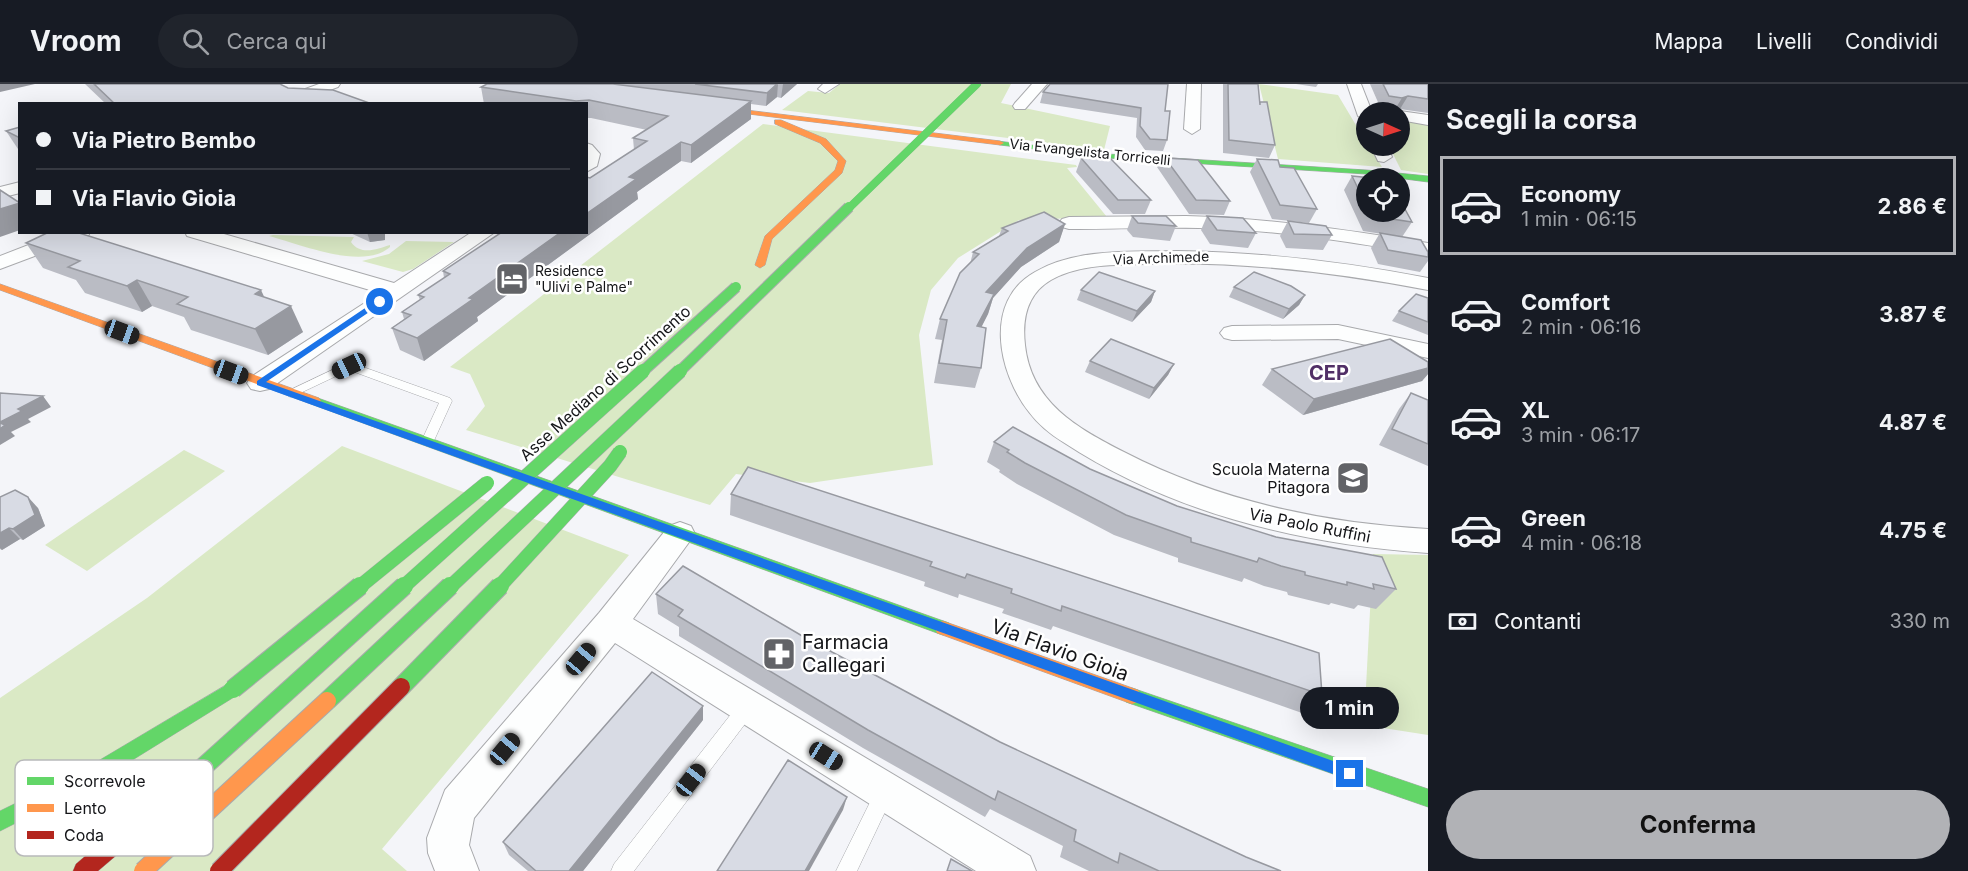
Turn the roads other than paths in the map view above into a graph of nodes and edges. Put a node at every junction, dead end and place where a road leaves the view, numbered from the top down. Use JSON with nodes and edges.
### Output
{"nodes":[{"id":1,"x":333,"y":84,"type":"edge"},
{"id":2,"x":959,"y":84,"type":"edge"},
{"id":3,"x":978,"y":84,"type":"edge"},
{"id":4,"x":1040,"y":84,"type":"edge"},
{"id":5,"x":1194,"y":84,"type":"edge"},
{"id":6,"x":1354,"y":84,"type":"edge"},
{"id":7,"x":274,"y":88,"type":"edge"},
{"id":8,"x":295,"y":98,"type":"junction"},
{"id":9,"x":284,"y":102,"type":"edge"},
{"id":10,"x":323,"y":102,"type":"edge"},
{"id":11,"x":1361,"y":102,"type":"edge"},
{"id":12,"x":1020,"y":106,"type":"dead end"},
{"id":13,"x":1410,"y":117,"type":"edge"},
{"id":14,"x":1428,"y":120,"type":"edge"},
{"id":15,"x":778,"y":122,"type":"junction"},
{"id":16,"x":858,"y":129,"type":"junction"},
{"id":17,"x":1192,"y":129,"type":"dead end"},
{"id":18,"x":896,"y":141,"type":"dead end"},
{"id":19,"x":1356,"y":179,"type":"edge"},
{"id":20,"x":1428,"y":179,"type":"edge"},
{"id":21,"x":1410,"y":184,"type":"edge"},
{"id":22,"x":1428,"y":186,"type":"edge"},
{"id":23,"x":18,"y":188,"type":"edge"},
{"id":24,"x":0,"y":194,"type":"edge"},
{"id":25,"x":76,"y":234,"type":"edge"},
{"id":26,"x":201,"y":234,"type":"edge"},
{"id":27,"x":483,"y":234,"type":"edge"},
{"id":28,"x":1428,"y":249,"type":"edge"},
{"id":29,"x":777,"y":250,"type":"dead end"},
{"id":30,"x":1115,"y":259,"type":"junction"},
{"id":31,"x":0,"y":262,"type":"edge"},
{"id":32,"x":751,"y":273,"type":"junction"},
{"id":33,"x":1428,"y":284,"type":"edge"},
{"id":34,"x":0,"y":287,"type":"edge"},
{"id":35,"x":397,"y":291,"type":"junction"},
{"id":36,"x":1232,"y":333,"type":"dead end"},
{"id":37,"x":1428,"y":351,"type":"edge"},
{"id":38,"x":260,"y":383,"type":"junction"},
{"id":39,"x":628,"y":384,"type":"junction"},
{"id":40,"x":658,"y":392,"type":"junction"},
{"id":41,"x":290,"y":393,"type":"junction"},
{"id":42,"x":1039,"y":408,"type":"joint"},
{"id":43,"x":579,"y":409,"type":"dead end"},
{"id":44,"x":427,"y":442,"type":"junction"},
{"id":45,"x":515,"y":460,"type":"dead end"},
{"id":46,"x":680,"y":534,"type":"junction"},
{"id":47,"x":1428,"y":541,"type":"edge"},
{"id":48,"x":611,"y":623,"type":"junction"},
{"id":49,"x":748,"y":706,"type":"junction"},
{"id":50,"x":120,"y":760,"type":"edge"},
{"id":51,"x":211,"y":760,"type":"edge"},
{"id":52,"x":1428,"y":778,"type":"edge"},
{"id":53,"x":1370,"y":781,"type":"junction"},
{"id":54,"x":885,"y":793,"type":"junction"},
{"id":55,"x":1428,"y":798,"type":"edge"},
{"id":56,"x":213,"y":806,"type":"edge"},
{"id":57,"x":15,"y":814,"type":"edge"},
{"id":58,"x":0,"y":821,"type":"edge"},
{"id":59,"x":101,"y":856,"type":"edge"},
{"id":60,"x":159,"y":856,"type":"edge"},
{"id":61,"x":83,"y":871,"type":"edge"},
{"id":62,"x":143,"y":871,"type":"edge"},
{"id":63,"x":219,"y":871,"type":"edge"},
{"id":64,"x":459,"y":871,"type":"edge"},
{"id":65,"x":621,"y":871,"type":"edge"},
{"id":66,"x":846,"y":871,"type":"edge"},
{"id":67,"x":1015,"y":871,"type":"edge"}],
"edges":[{"from":1,"to":8,"type":"street"},
{"from":2,"to":18,"type":"main road"},
{"from":3,"to":40,"type":"main road","bridge":true},
{"from":4,"to":12,"type":"street"},
{"from":5,"to":17,"type":"street"},
{"from":6,"to":11,"type":"street"},
{"from":7,"to":8,"type":"street"},
{"from":8,"to":9,"type":"street"},
{"from":8,"to":10,"type":"street"},
{"from":13,"to":14,"type":"street"},
{"from":15,"to":16,"type":"main road"},
{"from":15,"to":16,"type":"main road"},
{"from":15,"to":32,"type":"main road"},
{"from":16,"to":19,"type":"main road","name":"Via Evangelista Torricelli"},
{"from":16,"to":20,"type":"main road","name":"Via Evangelista Torricelli"},
{"from":21,"to":22,"type":"main road"},
{"from":23,"to":24,"type":"street"},
{"from":25,"to":31,"type":"street"},
{"from":26,"to":35,"type":"street"},
{"from":27,"to":35,"type":"street"},
{"from":28,"to":30,"type":"street"},
{"from":29,"to":32,"type":"main road","name":"Asse Mediano di Scorrimento"},
{"from":30,"to":33,"type":"street","name":"Via Archimede"},
{"from":30,"to":42,"type":"street","name":"Via Archimede"},
{"from":32,"to":39,"type":"main road","name":"Asse Mediano di Scorrimento","bridge":true},
{"from":34,"to":38,"type":"main road","name":"Via Flavio Gioia"},
{"from":35,"to":38,"type":"street"},
{"from":36,"to":37,"type":"street"},
{"from":38,"to":41,"type":"main road","name":"Via Flavio Gioia"},
{"from":39,"to":43,"type":"main road","bridge":true},
{"from":39,"to":51,"type":"main road","name":"Asse Mediano di Scorrimento","bridge":true},
{"from":40,"to":56,"type":"main road","bridge":true},
{"from":40,"to":63,"type":"main road","bridge":true},
{"from":41,"to":44,"type":"main road","name":"Via Flavio Gioia"},
{"from":41,"to":44,"type":"lane"},
{"from":42,"to":47,"type":"street","name":"Via Paolo Ruffini"},
{"from":44,"to":46,"type":"main road","name":"Via Flavio Gioia"},
{"from":45,"to":50,"type":"main road","bridge":true},
{"from":46,"to":48,"type":"street"},
{"from":46,"to":53,"type":"main road","name":"Via Flavio Gioia"},
{"from":48,"to":49,"type":"street"},
{"from":48,"to":64,"type":"street"},
{"from":49,"to":54,"type":"street"},
{"from":49,"to":65,"type":"lane"},
{"from":52,"to":53,"type":"street"},
{"from":53,"to":55,"type":"main road","name":"Via Flavio Gioia"},
{"from":54,"to":66,"type":"lane"},
{"from":54,"to":67,"type":"street"},
{"from":57,"to":58,"type":"main road","bridge":true},
{"from":59,"to":61,"type":"main road","name":"Asse Mediano di Scorrimento","bridge":true},
{"from":60,"to":62,"type":"main road","bridge":true}]}
